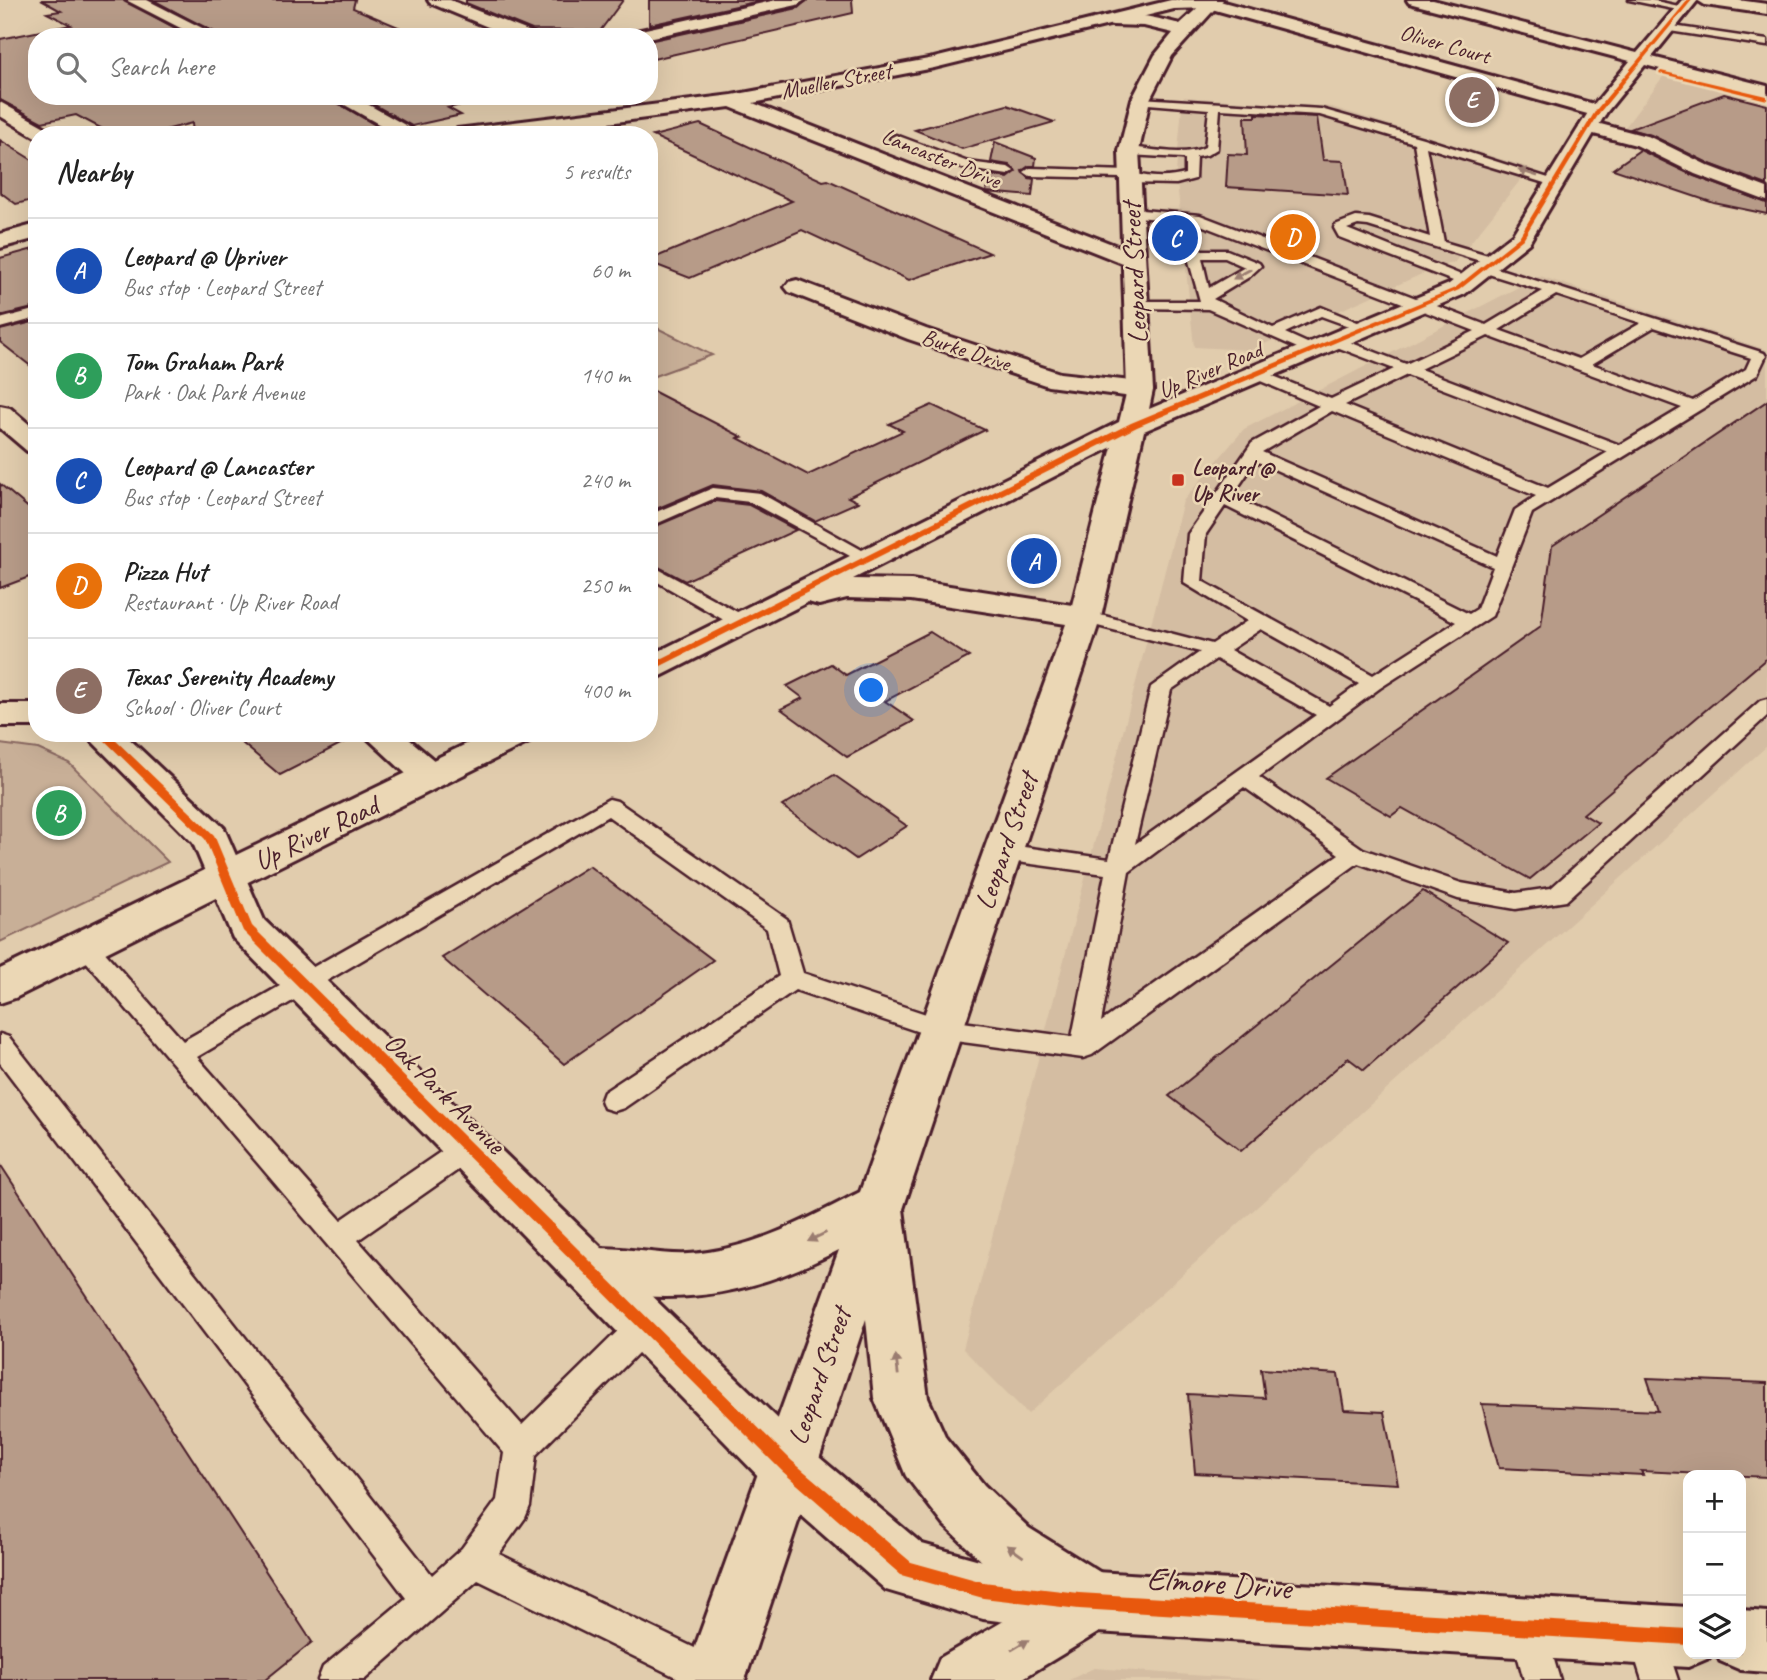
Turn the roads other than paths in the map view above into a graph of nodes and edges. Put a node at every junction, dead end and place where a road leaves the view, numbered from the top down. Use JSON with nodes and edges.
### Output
{"nodes":[{"id":1,"x":134,"y":0,"type":"edge"},
{"id":2,"x":436,"y":0,"type":"edge"},
{"id":3,"x":729,"y":0,"type":"edge"},
{"id":4,"x":797,"y":0,"type":"edge"},
{"id":5,"x":1415,"y":0,"type":"edge"},
{"id":6,"x":1634,"y":0,"type":"edge"},
{"id":7,"x":1705,"y":0,"type":"edge"},
{"id":8,"x":1208,"y":1,"type":"edge"},
{"id":9,"x":1686,"y":4,"type":"edge"},
{"id":10,"x":1767,"y":9,"type":"edge"},
{"id":11,"x":757,"y":10,"type":"junction"},
{"id":12,"x":1112,"y":20,"type":"junction"},
{"id":13,"x":193,"y":28,"type":"edge"},
{"id":14,"x":505,"y":28,"type":"edge"},
{"id":15,"x":1666,"y":28,"type":"junction"},
{"id":16,"x":1184,"y":30,"type":"junction"},
{"id":17,"x":658,"y":31,"type":"edge"},
{"id":18,"x":1767,"y":43,"type":"edge"},
{"id":19,"x":1640,"y":59,"type":"junction"},
{"id":20,"x":1765,"y":91,"type":"edge"},
{"id":21,"x":732,"y":101,"type":"junction"},
{"id":22,"x":1140,"y":101,"type":"junction"},
{"id":23,"x":359,"y":105,"type":"edge"},
{"id":24,"x":0,"y":107,"type":"edge"},
{"id":25,"x":1215,"y":107,"type":"junction"},
{"id":26,"x":1593,"y":119,"type":"junction"},
{"id":27,"x":30,"y":126,"type":"edge"},
{"id":28,"x":397,"y":126,"type":"edge"},
{"id":29,"x":540,"y":126,"type":"edge"},
{"id":30,"x":896,"y":138,"type":"dead end"},
{"id":31,"x":1419,"y":140,"type":"junction"},
{"id":32,"x":1129,"y":151,"type":"junction"},
{"id":33,"x":1184,"y":155,"type":"junction"},
{"id":34,"x":1008,"y":171,"type":"dead end"},
{"id":35,"x":1030,"y":172,"type":"dead end"},
{"id":36,"x":1129,"y":177,"type":"junction"},
{"id":37,"x":1555,"y":181,"type":"junction"},
{"id":38,"x":1767,"y":195,"type":"edge"},
{"id":39,"x":1130,"y":214,"type":"junction"},
{"id":40,"x":28,"y":233,"type":"edge"},
{"id":41,"x":0,"y":241,"type":"edge"},
{"id":42,"x":1438,"y":244,"type":"junction"},
{"id":43,"x":1132,"y":260,"type":"junction"},
{"id":44,"x":1481,"y":270,"type":"junction"},
{"id":45,"x":797,"y":287,"type":"dead end"},
{"id":46,"x":1555,"y":290,"type":"junction"},
{"id":47,"x":1135,"y":305,"type":"junction"},
{"id":48,"x":1419,"y":305,"type":"junction"},
{"id":49,"x":28,"y":316,"type":"edge"},
{"id":50,"x":1653,"y":322,"type":"junction"},
{"id":51,"x":0,"y":324,"type":"edge"},
{"id":52,"x":1365,"y":328,"type":"junction"},
{"id":53,"x":1488,"y":330,"type":"junction"},
{"id":54,"x":1274,"y":333,"type":"junction"},
{"id":55,"x":1334,"y":341,"type":"junction"},
{"id":56,"x":1311,"y":350,"type":"junction"},
{"id":57,"x":1579,"y":365,"type":"junction"},
{"id":58,"x":1408,"y":369,"type":"junction"},
{"id":59,"x":1256,"y":374,"type":"junction"},
{"id":60,"x":1760,"y":374,"type":"edge"},
{"id":61,"x":1332,"y":405,"type":"junction"},
{"id":62,"x":1137,"y":407,"type":"junction"},
{"id":63,"x":1694,"y":407,"type":"junction"},
{"id":64,"x":0,"y":414,"type":"edge"},
{"id":65,"x":28,"y":433,"type":"edge"},
{"id":66,"x":1620,"y":452,"type":"junction"},
{"id":67,"x":1253,"y":454,"type":"junction"},
{"id":68,"x":1549,"y":495,"type":"junction"},
{"id":69,"x":1222,"y":498,"type":"junction"},
{"id":70,"x":658,"y":518,"type":"edge"},
{"id":71,"x":869,"y":559,"type":"junction"},
{"id":72,"x":1503,"y":565,"type":"junction"},
{"id":73,"x":658,"y":574,"type":"edge"},
{"id":74,"x":776,"y":607,"type":"junction"},
{"id":75,"x":1085,"y":617,"type":"junction"},
{"id":76,"x":1260,"y":621,"type":"junction"},
{"id":77,"x":1471,"y":622,"type":"junction"},
{"id":78,"x":743,"y":623,"type":"junction"},
{"id":79,"x":1217,"y":651,"type":"junction"},
{"id":80,"x":658,"y":665,"type":"edge"},
{"id":81,"x":1373,"y":684,"type":"junction"},
{"id":82,"x":1767,"y":705,"type":"edge"},
{"id":83,"x":0,"y":715,"type":"edge"},
{"id":84,"x":28,"y":715,"type":"edge"},
{"id":85,"x":1330,"y":715,"type":"junction"},
{"id":86,"x":111,"y":742,"type":"edge"},
{"id":87,"x":390,"y":742,"type":"edge"},
{"id":88,"x":500,"y":742,"type":"edge"},
{"id":89,"x":430,"y":776,"type":"junction"},
{"id":90,"x":1244,"y":777,"type":"junction"},
{"id":91,"x":1002,"y":852,"type":"junction"},
{"id":92,"x":1355,"y":854,"type":"junction"},
{"id":93,"x":1118,"y":868,"type":"junction"},
{"id":94,"x":225,"y":878,"type":"junction"},
{"id":95,"x":85,"y":946,"type":"junction"},
{"id":96,"x":792,"y":979,"type":"junction"},
{"id":97,"x":303,"y":984,"type":"junction"},
{"id":98,"x":0,"y":987,"type":"edge"},
{"id":99,"x":940,"y":1029,"type":"junction"},
{"id":100,"x":0,"y":1044,"type":"edge"},
{"id":101,"x":1083,"y":1048,"type":"junction"},
{"id":102,"x":180,"y":1055,"type":"junction"},
{"id":103,"x":614,"y":1100,"type":"dead end"},
{"id":104,"x":468,"y":1148,"type":"junction"},
{"id":105,"x":878,"y":1206,"type":"junction"},
{"id":106,"x":338,"y":1238,"type":"junction"},
{"id":107,"x":588,"y":1269,"type":"junction"},
{"id":108,"x":645,"y":1325,"type":"junction"},
{"id":109,"x":521,"y":1448,"type":"junction"},
{"id":110,"x":787,"y":1466,"type":"junction"},
{"id":111,"x":474,"y":1560,"type":"junction"},
{"id":112,"x":430,"y":1601,"type":"junction"},
{"id":113,"x":1093,"y":1601,"type":"junction"},
{"id":114,"x":1746,"y":1640,"type":"edge"},
{"id":115,"x":1767,"y":1642,"type":"edge"},
{"id":116,"x":1665,"y":1651,"type":"edge"},
{"id":117,"x":1535,"y":1654,"type":"edge"},
{"id":118,"x":715,"y":1678,"type":"edge"},
{"id":119,"x":336,"y":1680,"type":"edge"},
{"id":120,"x":962,"y":1680,"type":"edge"}],
"edges":[{"from":1,"to":13,"type":"street"},
{"from":2,"to":14,"type":"street"},
{"from":3,"to":11,"type":"street"},
{"from":4,"to":11,"type":"street"},
{"from":5,"to":19,"type":"street"},
{"from":6,"to":9,"type":"lane"},
{"from":7,"to":10,"type":"street"},
{"from":8,"to":12,"type":"street","name":"Mueller Street"},
{"from":8,"to":16,"type":"street","name":"Leopard Street"},
{"from":8,"to":26,"type":"street","name":"Oliver Court"},
{"from":9,"to":15,"type":"street","name":"Up River Road"},
{"from":11,"to":17,"type":"street"},
{"from":12,"to":16,"type":"street"},
{"from":12,"to":21,"type":"street","name":"Mueller Street"},
{"from":15,"to":18,"type":"lane"},
{"from":15,"to":19,"type":"street","name":"Up River Road"},
{"from":16,"to":22,"type":"street","name":"Leopard Street"},
{"from":19,"to":20,"type":"street"},
{"from":19,"to":26,"type":"street","name":"Up River Road"},
{"from":21,"to":29,"type":"street","name":"Mueller Street"},
{"from":21,"to":43,"type":"street","name":"Lancaster Drive"},
{"from":22,"to":25,"type":"lane"},
{"from":22,"to":32,"type":"street","name":"Leopard Street"},
{"from":23,"to":28,"type":"street"},
{"from":24,"to":27,"type":"street"},
{"from":25,"to":31,"type":"lane"},
{"from":25,"to":33,"type":"lane"},
{"from":26,"to":37,"type":"street","name":"Up River Road"},
{"from":26,"to":38,"type":"street","name":"Oliver Court"},
{"from":30,"to":34,"type":"lane"},
{"from":37,"to":31,"type":"lane","one_way":true},
{"from":31,"to":42,"type":"lane"},
{"from":32,"to":33,"type":"lane"},
{"from":32,"to":36,"type":"street","name":"Leopard Street"},
{"from":33,"to":36,"type":"lane"},
{"from":35,"to":36,"type":"lane"},
{"from":36,"to":39,"type":"street","name":"Leopard Street"},
{"from":37,"to":44,"type":"street","name":"Up River Road"},
{"from":39,"to":43,"type":"street","name":"Leopard Street"},
{"from":39,"to":48,"type":"lane"},
{"from":40,"to":41,"type":"street"},
{"from":42,"to":44,"type":"lane"},
{"from":42,"to":44,"type":"lane"},
{"from":43,"to":47,"type":"street","name":"Leopard Street"},
{"from":44,"to":46,"type":"lane"},
{"from":44,"to":48,"type":"street","name":"Up River Road"},
{"from":45,"to":62,"type":"street","name":"Burke Drive"},
{"from":46,"to":50,"type":"lane"},
{"from":46,"to":53,"type":"lane"},
{"from":47,"to":54,"type":"lane"},
{"from":47,"to":62,"type":"street","name":"Leopard Street"},
{"from":48,"to":52,"type":"street","name":"Up River Road"},
{"from":48,"to":53,"type":"lane"},
{"from":49,"to":51,"type":"lane"},
{"from":50,"to":57,"type":"lane"},
{"from":50,"to":60,"type":"lane"},
{"from":52,"to":54,"type":"lane"},
{"from":52,"to":55,"type":"street","name":"Up River Road"},
{"from":53,"to":57,"type":"lane"},
{"from":53,"to":58,"type":"lane"},
{"from":54,"to":56,"type":"lane"},
{"from":55,"to":56,"type":"street","name":"Up River Road"},
{"from":55,"to":58,"type":"lane"},
{"from":56,"to":59,"type":"street","name":"Up River Road"},
{"from":57,"to":63,"type":"lane"},
{"from":58,"to":61,"type":"lane"},
{"from":58,"to":66,"type":"lane"},
{"from":59,"to":61,"type":"lane"},
{"from":59,"to":62,"type":"street","name":"Up River Road"},
{"from":60,"to":63,"type":"lane"},
{"from":61,"to":67,"type":"lane"},
{"from":61,"to":68,"type":"lane"},
{"from":62,"to":71,"type":"street","name":"Up River Road"},
{"from":62,"to":75,"type":"street","name":"Leopard Street"},
{"from":63,"to":66,"type":"lane"},
{"from":64,"to":65,"type":"street"},
{"from":66,"to":68,"type":"lane"},
{"from":67,"to":69,"type":"lane"},
{"from":67,"to":72,"type":"lane"},
{"from":68,"to":72,"type":"lane"},
{"from":69,"to":76,"type":"lane"},
{"from":69,"to":77,"type":"lane"},
{"from":70,"to":71,"type":"lane"},
{"from":71,"to":74,"type":"street","name":"Up River Road"},
{"from":72,"to":77,"type":"lane"},
{"from":73,"to":78,"type":"lane"},
{"from":74,"to":75,"type":"street"},
{"from":74,"to":78,"type":"street","name":"Up River Road"},
{"from":75,"to":79,"type":"lane"},
{"from":75,"to":91,"type":"street","name":"Leopard Street"},
{"from":76,"to":79,"type":"lane"},
{"from":76,"to":81,"type":"lane"},
{"from":77,"to":81,"type":"lane"},
{"from":78,"to":80,"type":"street","name":"Up River Road"},
{"from":79,"to":85,"type":"lane"},
{"from":79,"to":93,"type":"lane"},
{"from":81,"to":85,"type":"lane"},
{"from":82,"to":92,"type":"lane"},
{"from":83,"to":84,"type":"street"},
{"from":85,"to":90,"type":"lane"},
{"from":86,"to":94,"type":"street","name":"Oak Park Avenue"},
{"from":87,"to":89,"type":"street"},
{"from":88,"to":89,"type":"street","name":"Up River Road"},
{"from":89,"to":94,"type":"street","name":"Up River Road"},
{"from":90,"to":92,"type":"lane"},
{"from":90,"to":93,"type":"lane"},
{"from":91,"to":93,"type":"lane"},
{"from":91,"to":99,"type":"street","name":"Leopard Street"},
{"from":92,"to":101,"type":"lane"},
{"from":93,"to":101,"type":"lane"},
{"from":94,"to":95,"type":"street","name":"Up River Road"},
{"from":94,"to":97,"type":"street","name":"Oak Park Avenue"},
{"from":95,"to":98,"type":"street","name":"Up River Road"},
{"from":95,"to":102,"type":"lane"},
{"from":96,"to":97,"type":"lane"},
{"from":96,"to":99,"type":"lane"},
{"from":96,"to":103,"type":"lane"},
{"from":97,"to":102,"type":"lane"},
{"from":97,"to":104,"type":"street","name":"Oak Park Avenue"},
{"from":99,"to":101,"type":"lane"},
{"from":99,"to":105,"type":"street","name":"Leopard Street"},
{"from":100,"to":112,"type":"lane"},
{"from":102,"to":106,"type":"lane"},
{"from":104,"to":106,"type":"lane"},
{"from":104,"to":107,"type":"street","name":"Oak Park Avenue"},
{"from":105,"to":107,"type":"street","one_way":true},
{"from":105,"to":110,"type":"street","name":"Leopard Street"},
{"from":113,"to":105,"type":"street","one_way":true},
{"from":106,"to":109,"type":"lane"},
{"from":107,"to":108,"type":"street","name":"Oak Park Avenue"},
{"from":108,"to":109,"type":"lane"},
{"from":108,"to":110,"type":"street","name":"Oak Park Avenue"},
{"from":109,"to":111,"type":"lane"},
{"from":110,"to":113,"type":"street","name":"Elmore Drive"},
{"from":110,"to":118,"type":"street","name":"Leopard Street"},
{"from":111,"to":112,"type":"lane"},
{"from":111,"to":118,"type":"lane"},
{"from":112,"to":119,"type":"lane"},
{"from":113,"to":117,"type":"street","name":"Elmore Drive"},
{"from":120,"to":113,"type":"street","one_way":true},
{"from":114,"to":115,"type":"street"},
{"from":116,"to":117,"type":"street","name":"Elmore Drive"}]}
